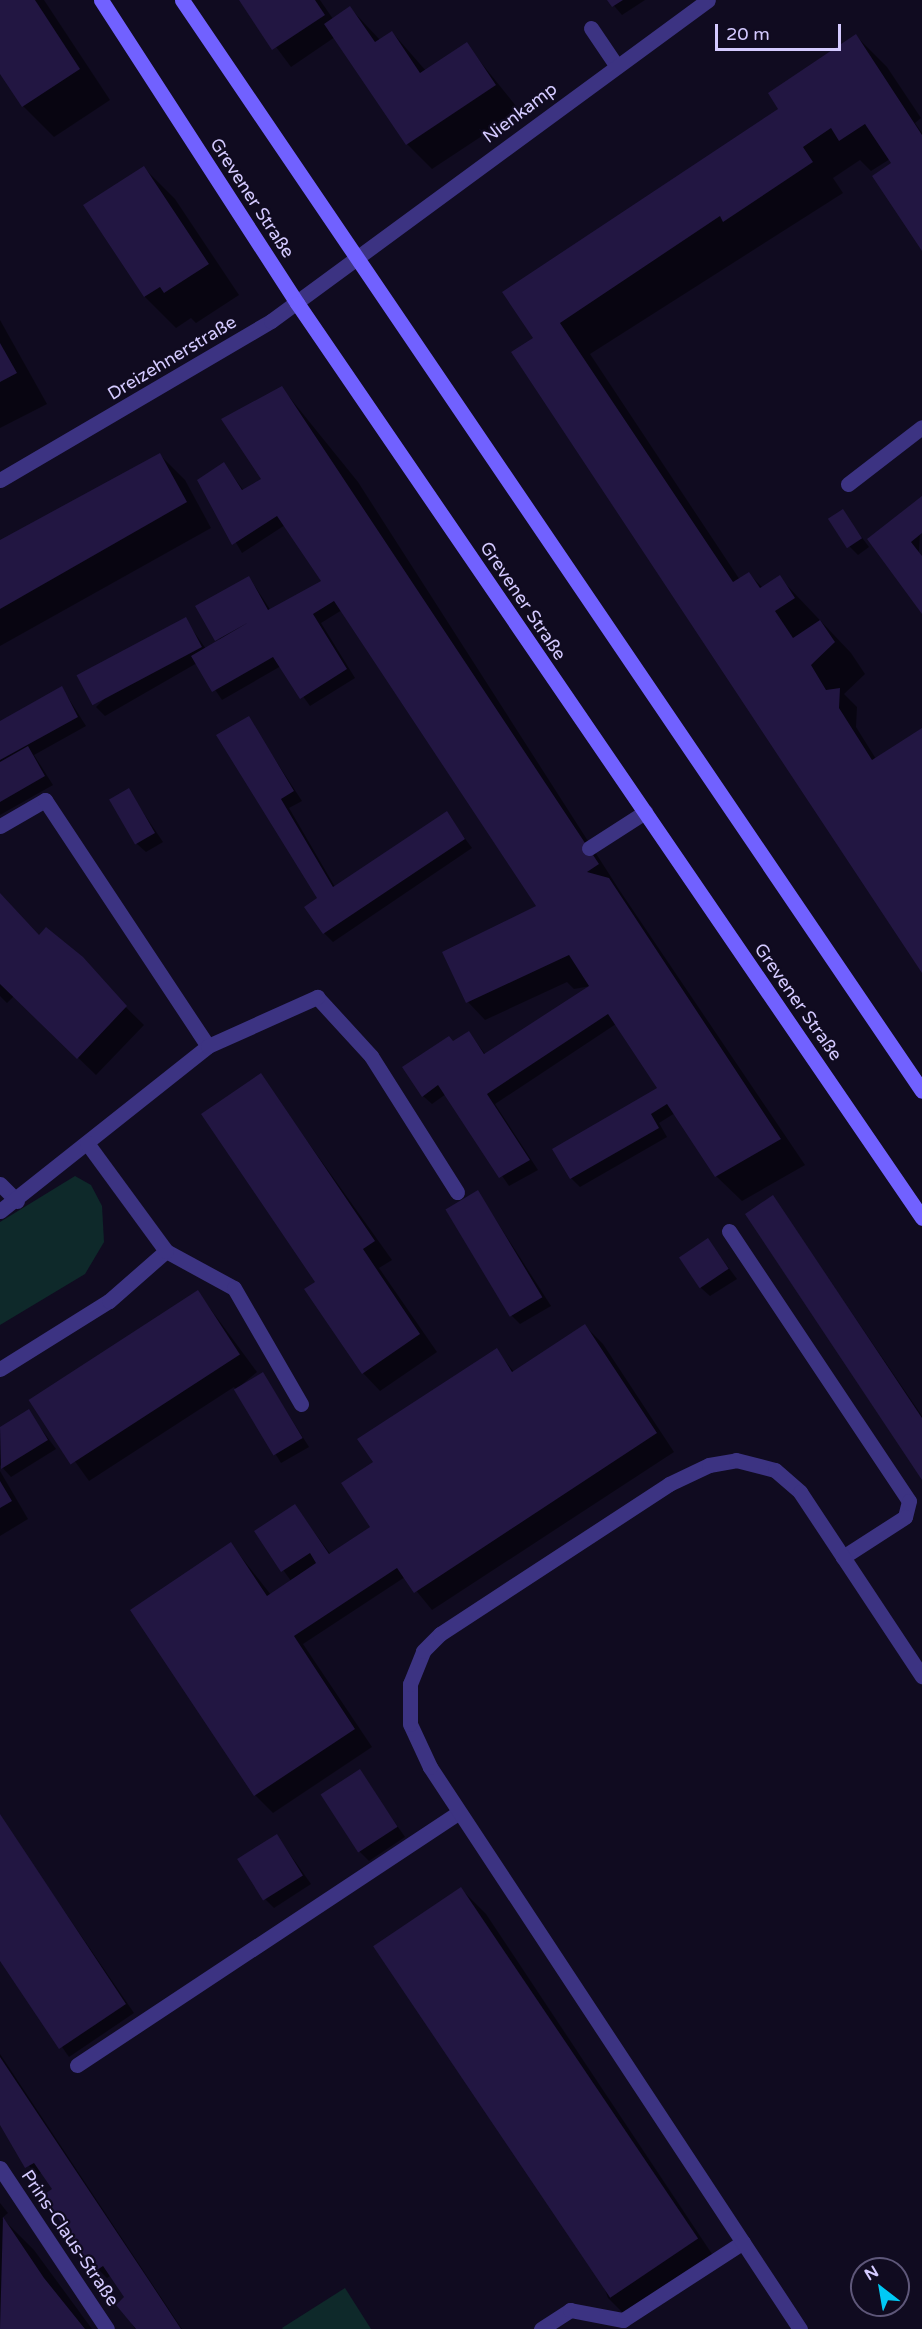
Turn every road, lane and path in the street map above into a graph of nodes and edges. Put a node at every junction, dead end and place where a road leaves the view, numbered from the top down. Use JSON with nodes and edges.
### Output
{"nodes":[{"id":1,"x":101,"y":0,"type":"edge"},
{"id":2,"x":182,"y":0,"type":"edge"},
{"id":3,"x":708,"y":0,"type":"edge"},
{"id":4,"x":591,"y":28,"type":"dead end"},
{"id":5,"x":616,"y":65,"type":"junction"},
{"id":6,"x":357,"y":259,"type":"junction"},
{"id":7,"x":297,"y":303,"type":"junction"},
{"id":8,"x":922,"y":427,"type":"edge"},
{"id":9,"x":0,"y":480,"type":"edge"},
{"id":10,"x":848,"y":484,"type":"dead end"},
{"id":11,"x":645,"y":812,"type":"junction"},
{"id":12,"x":0,"y":826,"type":"edge"},
{"id":13,"x":589,"y":849,"type":"dead end"},
{"id":14,"x":208,"y":1046,"type":"junction"},
{"id":15,"x":922,"y":1090,"type":"edge"},
{"id":16,"x":87,"y":1143,"type":"junction"},
{"id":17,"x":0,"y":1184,"type":"edge"},
{"id":18,"x":457,"y":1192,"type":"dead end"},
{"id":19,"x":17,"y":1201,"type":"junction"},
{"id":20,"x":0,"y":1211,"type":"edge"},
{"id":21,"x":922,"y":1218,"type":"edge"},
{"id":22,"x":729,"y":1231,"type":"dead end"},
{"id":23,"x":166,"y":1251,"type":"junction"},
{"id":24,"x":0,"y":1369,"type":"edge"},
{"id":25,"x":301,"y":1404,"type":"dead end"},
{"id":26,"x":843,"y":1557,"type":"junction"},
{"id":27,"x":922,"y":1676,"type":"edge"},
{"id":28,"x":459,"y":1812,"type":"junction"},
{"id":29,"x":77,"y":2066,"type":"dead end"},
{"id":30,"x":0,"y":2168,"type":"edge"},
{"id":31,"x":743,"y":2242,"type":"junction"},
{"id":32,"x":107,"y":2329,"type":"edge"},
{"id":33,"x":541,"y":2329,"type":"edge"},
{"id":34,"x":800,"y":2329,"type":"edge"}],
"edges":[{"from":1,"to":7,"type":"main road","name":"Grevener Straße"},
{"from":2,"to":6,"type":"main road"},
{"from":3,"to":5,"type":"street","name":"Nienkamp"},
{"from":4,"to":5,"type":"street"},
{"from":5,"to":6,"type":"street","name":"Nienkamp"},
{"from":6,"to":7,"type":"street","name":"Dreizehnerstraße"},
{"from":6,"to":15,"type":"main road"},
{"from":7,"to":9,"type":"street","name":"Dreizehnerstraße"},
{"from":7,"to":11,"type":"main road","name":"Grevener Straße"},
{"from":8,"to":10,"type":"street"},
{"from":11,"to":13,"type":"street"},
{"from":11,"to":21,"type":"main road","name":"Grevener Straße"},
{"from":12,"to":14,"type":"street"},
{"from":14,"to":16,"type":"street"},
{"from":14,"to":18,"type":"street"},
{"from":16,"to":19,"type":"street"},
{"from":16,"to":23,"type":"street"},
{"from":17,"to":19,"type":"street"},
{"from":19,"to":20,"type":"street"},
{"from":22,"to":26,"type":"street"},
{"from":23,"to":24,"type":"street"},
{"from":23,"to":25,"type":"street"},
{"from":26,"to":27,"type":"street"},
{"from":26,"to":28,"type":"street"},
{"from":28,"to":29,"type":"street"},
{"from":28,"to":31,"type":"street"},
{"from":30,"to":32,"type":"street","name":"Prins-Claus-Straße"},
{"from":31,"to":33,"type":"street"},
{"from":31,"to":34,"type":"street"}]}
